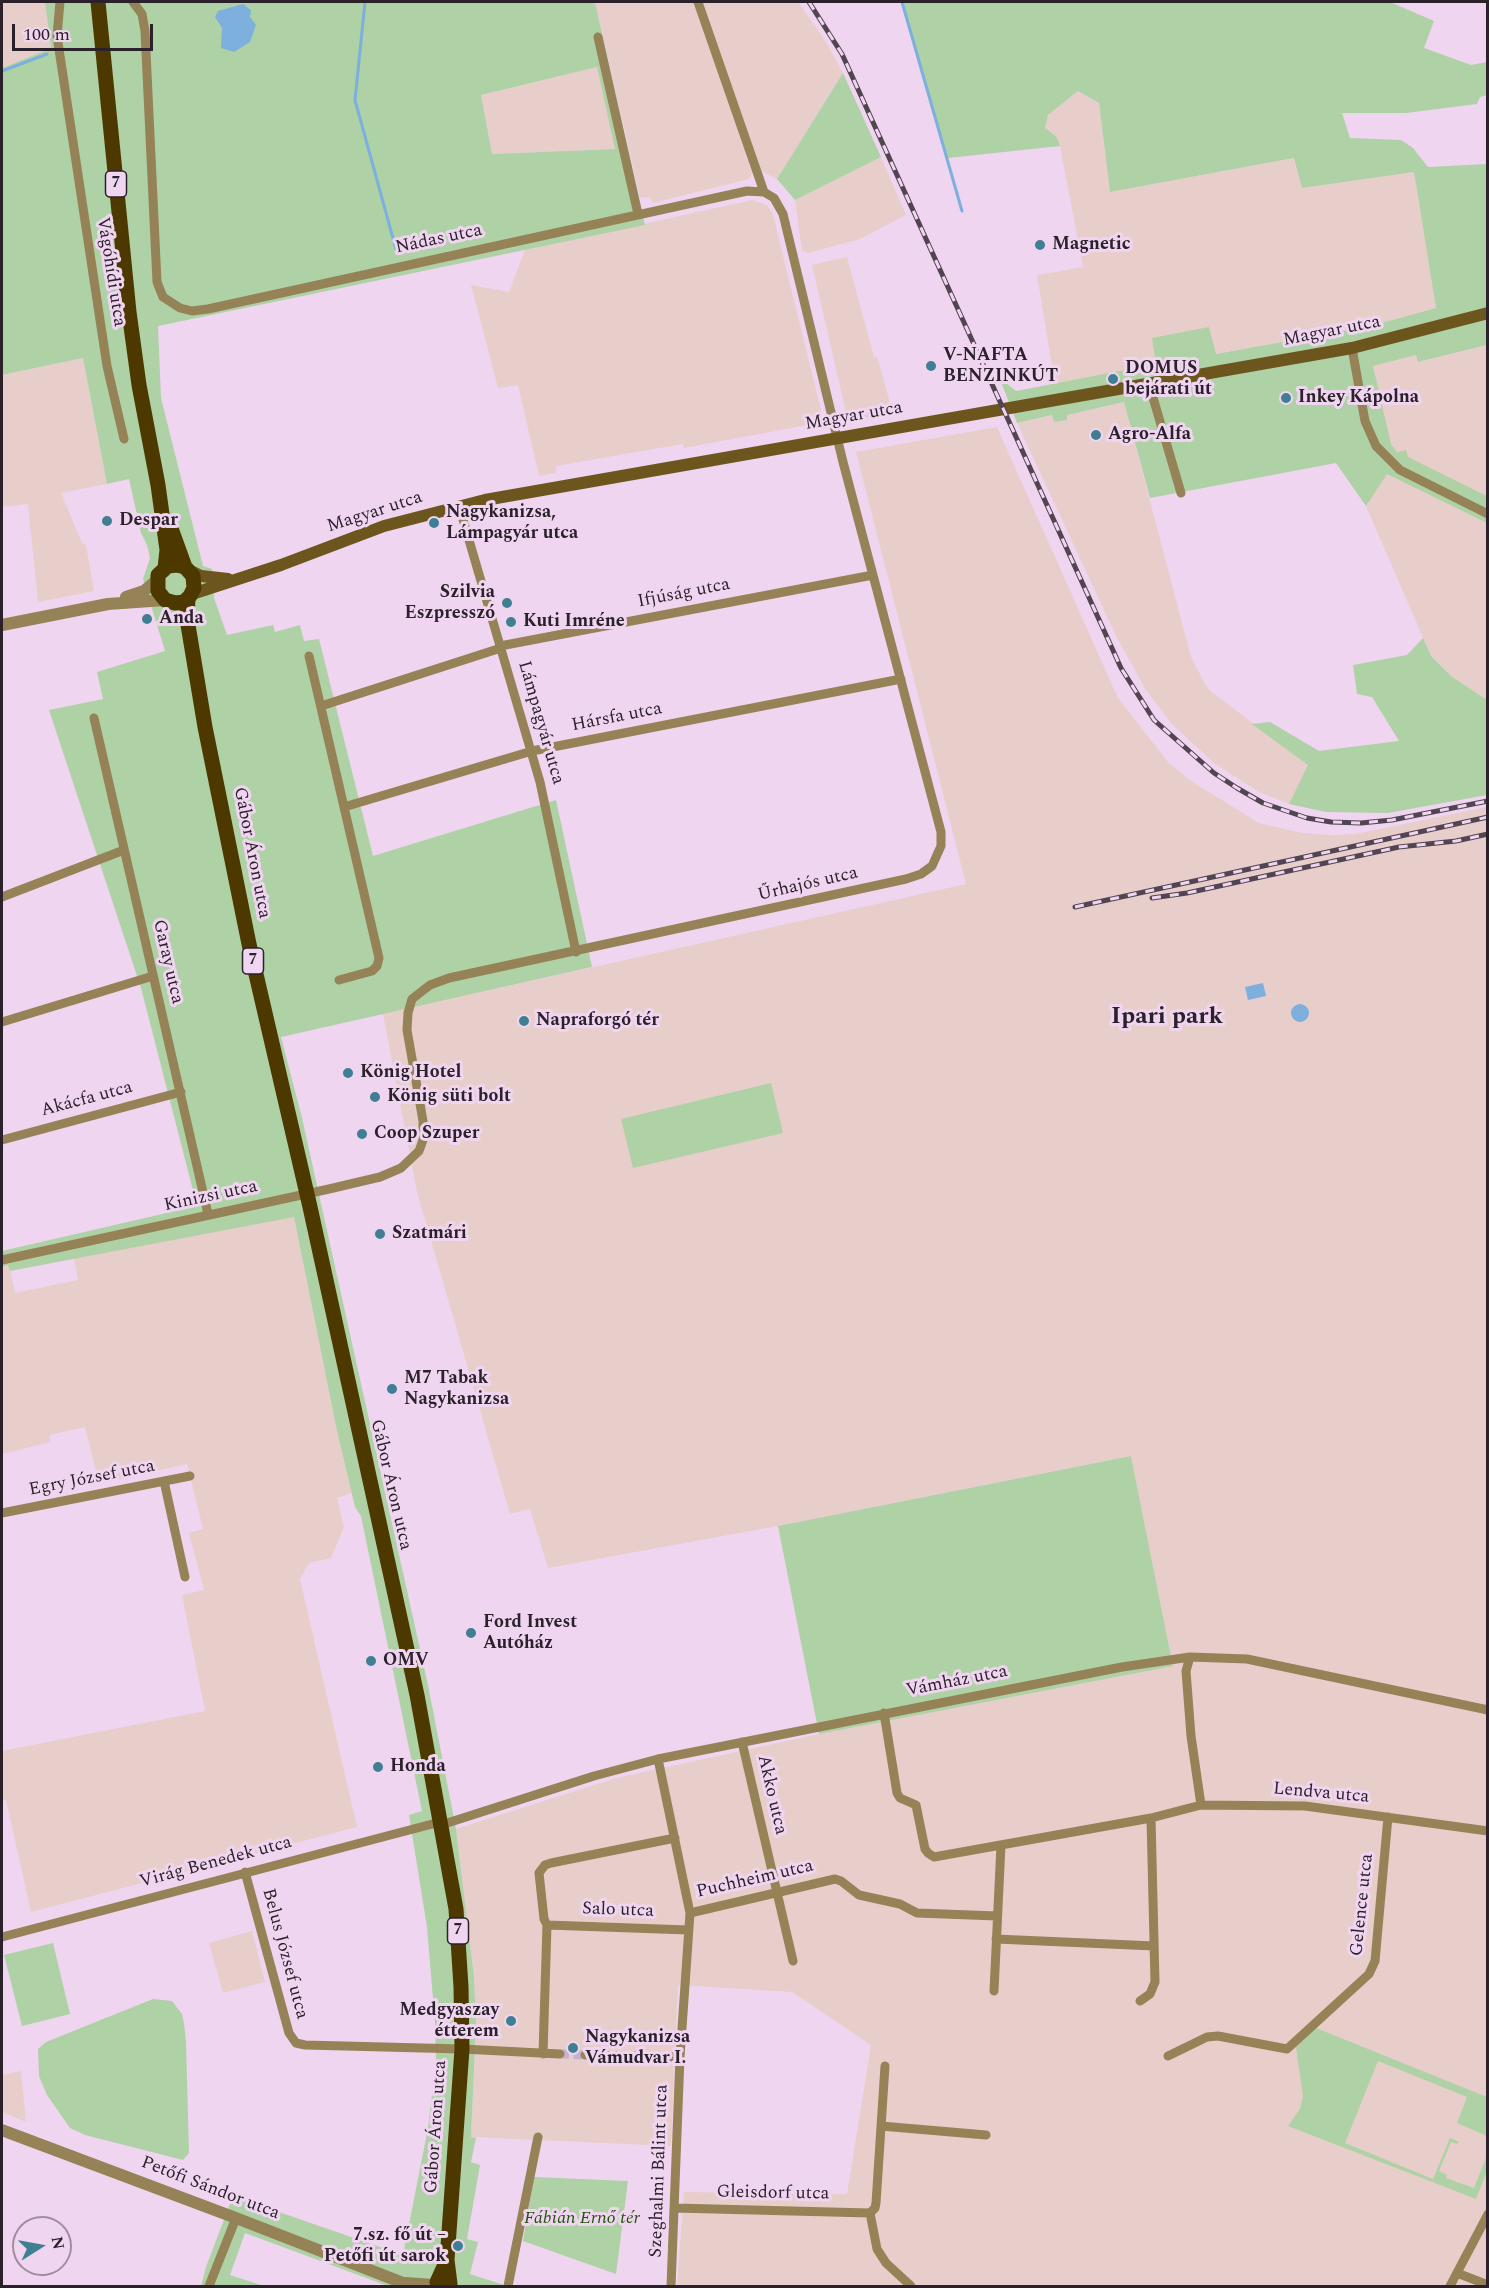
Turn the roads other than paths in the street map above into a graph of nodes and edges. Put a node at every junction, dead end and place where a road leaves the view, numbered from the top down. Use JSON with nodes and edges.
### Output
{"nodes":[{"id":1,"x":60,"y":2,"type":"edge"},
{"id":2,"x":98,"y":2,"type":"edge"},
{"id":3,"x":133,"y":2,"type":"edge"},
{"id":4,"x":698,"y":2,"type":"edge"},
{"id":5,"x":598,"y":37,"type":"dead end"},
{"id":6,"x":764,"y":192,"type":"junction"},
{"id":7,"x":638,"y":214,"type":"junction"},
{"id":8,"x":1488,"y":313,"type":"edge"},
{"id":9,"x":1353,"y":348,"type":"junction"},
{"id":10,"x":1149,"y":384,"type":"junction"},
{"id":11,"x":837,"y":438,"type":"junction"},
{"id":12,"x":124,"y":439,"type":"dead end"},
{"id":13,"x":158,"y":485,"type":"junction"},
{"id":14,"x":1181,"y":493,"type":"dead end"},
{"id":15,"x":459,"y":506,"type":"junction"},
{"id":16,"x":1488,"y":514,"type":"edge"},
{"id":17,"x":187,"y":569,"type":"junction"},
{"id":18,"x":161,"y":574,"type":"junction"},
{"id":19,"x":873,"y":575,"type":"junction"},
{"id":20,"x":233,"y":580,"type":"junction"},
{"id":21,"x":190,"y":596,"type":"junction"},
{"id":22,"x":167,"y":601,"type":"junction"},
{"id":23,"x":108,"y":604,"type":"junction"},
{"id":24,"x":2,"y":625,"type":"edge"},
{"id":25,"x":500,"y":647,"type":"junction"},
{"id":26,"x":309,"y":656,"type":"dead end"},
{"id":27,"x":901,"y":679,"type":"junction"},
{"id":28,"x":321,"y":706,"type":"junction"},
{"id":29,"x":94,"y":718,"type":"dead end"},
{"id":30,"x":205,"y":727,"type":"junction"},
{"id":31,"x":532,"y":751,"type":"junction"},
{"id":32,"x":344,"y":807,"type":"junction"},
{"id":33,"x":124,"y":850,"type":"junction"},
{"id":34,"x":2,"y":897,"type":"edge"},
{"id":35,"x":576,"y":952,"type":"junction"},
{"id":36,"x":153,"y":976,"type":"junction"},
{"id":37,"x":339,"y":980,"type":"dead end"},
{"id":38,"x":2,"y":1022,"type":"edge"},
{"id":39,"x":181,"y":1092,"type":"junction"},
{"id":40,"x":2,"y":1140,"type":"edge"},
{"id":41,"x":419,"y":1151,"type":"joint"},
{"id":42,"x":307,"y":1194,"type":"junction"},
{"id":43,"x":208,"y":1214,"type":"junction"},
{"id":44,"x":2,"y":1260,"type":"edge"},
{"id":45,"x":190,"y":1476,"type":"dead end"},
{"id":46,"x":164,"y":1482,"type":"junction"},
{"id":47,"x":2,"y":1513,"type":"edge"},
{"id":48,"x":185,"y":1577,"type":"dead end"},
{"id":49,"x":1190,"y":1657,"type":"junction"},
{"id":50,"x":1488,"y":1710,"type":"edge"},
{"id":51,"x":884,"y":1713,"type":"junction"},
{"id":52,"x":742,"y":1742,"type":"junction"},
{"id":53,"x":658,"y":1760,"type":"junction"},
{"id":54,"x":1201,"y":1806,"type":"junction"},
{"id":55,"x":1388,"y":1817,"type":"junction"},
{"id":56,"x":1151,"y":1818,"type":"junction"},
{"id":57,"x":440,"y":1823,"type":"junction"},
{"id":58,"x":1488,"y":1831,"type":"edge"},
{"id":59,"x":675,"y":1838,"type":"junction"},
{"id":60,"x":1001,"y":1845,"type":"junction"},
{"id":61,"x":245,"y":1872,"type":"junction"},
{"id":62,"x":776,"y":1893,"type":"junction"},
{"id":63,"x":690,"y":1913,"type":"junction"},
{"id":64,"x":998,"y":1916,"type":"junction"},
{"id":65,"x":547,"y":1924,"type":"junction"},
{"id":66,"x":688,"y":1930,"type":"junction"},
{"id":67,"x":2,"y":1937,"type":"edge"},
{"id":68,"x":996,"y":1939,"type":"junction"},
{"id":69,"x":1154,"y":1946,"type":"junction"},
{"id":70,"x":793,"y":1961,"type":"dead end"},
{"id":71,"x":994,"y":1991,"type":"dead end"},
{"id":72,"x":1140,"y":2001,"type":"dead end"},
{"id":73,"x":462,"y":2049,"type":"junction"},
{"id":74,"x":543,"y":2054,"type":"junction"},
{"id":75,"x":560,"y":2054,"type":"tunnel mouth"},
{"id":76,"x":585,"y":2055,"type":"tunnel mouth"},
{"id":77,"x":680,"y":2056,"type":"junction"},
{"id":78,"x":1168,"y":2056,"type":"dead end"},
{"id":79,"x":885,"y":2066,"type":"dead end"},
{"id":80,"x":881,"y":2126,"type":"junction"},
{"id":81,"x":2,"y":2130,"type":"edge"},
{"id":82,"x":986,"y":2135,"type":"dead end"},
{"id":83,"x":538,"y":2137,"type":"dead end"},
{"id":84,"x":675,"y":2208,"type":"junction"},
{"id":85,"x":870,"y":2213,"type":"junction"},
{"id":86,"x":1488,"y":2214,"type":"edge"},
{"id":87,"x":236,"y":2218,"type":"junction"},
{"id":88,"x":1457,"y":2273,"type":"junction"},
{"id":89,"x":408,"y":2285,"type":"edge"},
{"id":90,"x":441,"y":2285,"type":"edge"},
{"id":91,"x":1488,"y":2285,"type":"edge"},
{"id":92,"x":209,"y":2286,"type":"edge"},
{"id":93,"x":508,"y":2286,"type":"edge"},
{"id":94,"x":671,"y":2286,"type":"edge"},
{"id":95,"x":911,"y":2286,"type":"edge"},
{"id":96,"x":1450,"y":2286,"type":"edge"}],
"edges":[{"from":1,"to":12,"type":"street","name":"Vágóhídi utca"},
{"from":2,"to":13,"type":"main road","number":"7"},
{"from":3,"to":7,"type":"street","name":"Nádas utca"},
{"from":4,"to":6,"type":"street"},
{"from":5,"to":7,"type":"street"},
{"from":6,"to":7,"type":"street","name":"Nádas utca"},
{"from":6,"to":11,"type":"street"},
{"from":8,"to":9,"type":"main road","name":"Magyar utca"},
{"from":9,"to":10,"type":"main road","name":"Magyar utca"},
{"from":9,"to":16,"type":"street"},
{"from":10,"to":11,"type":"main road","name":"Magyar utca"},
{"from":10,"to":14,"type":"street"},
{"from":11,"to":15,"type":"main road","name":"Magyar utca"},
{"from":11,"to":19,"type":"street","name":"Űrhajós utca"},
{"from":13,"to":17,"type":"main road","number":"7"},
{"from":13,"to":18,"type":"main road","number":"7"},
{"from":15,"to":20,"type":"main road","name":"Magyar utca"},
{"from":15,"to":25,"type":"street","name":"Lámpagyár utca"},
{"from":17,"to":18,"type":"main road"},
{"from":17,"to":20,"type":"main road","name":"Magyar utca"},
{"from":17,"to":21,"type":"main road","number":"7"},
{"from":18,"to":22,"type":"main road","number":"7"},
{"from":18,"to":23,"type":"street"},
{"from":19,"to":25,"type":"street","name":"Ifjúság utca"},
{"from":19,"to":27,"type":"street","name":"Űrhajós utca"},
{"from":20,"to":21,"type":"main road","name":"Magyar utca"},
{"from":21,"to":22,"type":"main road"},
{"from":21,"to":30,"type":"main road","name":"Gábor Áron utca","number":"7"},
{"from":22,"to":23,"type":"street"},
{"from":22,"to":30,"type":"main road","name":"Gábor Áron utca","number":"7"},
{"from":23,"to":24,"type":"street"},
{"from":25,"to":28,"type":"street","name":"Ifjúság utca"},
{"from":25,"to":31,"type":"street","name":"Lámpagyár utca"},
{"from":26,"to":28,"type":"street"},
{"from":27,"to":31,"type":"street","name":"Hársfa utca"},
{"from":27,"to":35,"type":"street","name":"Űrhajós utca"},
{"from":28,"to":32,"type":"street"},
{"from":29,"to":33,"type":"street","name":"Garay utca"},
{"from":30,"to":42,"type":"main road","name":"Gábor Áron utca","number":"7"},
{"from":31,"to":32,"type":"street","name":"Hársfa utca"},
{"from":31,"to":35,"type":"street","name":"Lámpagyár utca"},
{"from":32,"to":37,"type":"street"},
{"from":33,"to":34,"type":"street"},
{"from":33,"to":36,"type":"street","name":"Garay utca"},
{"from":35,"to":41,"type":"street","name":"Űrhajós utca"},
{"from":36,"to":38,"type":"street"},
{"from":36,"to":39,"type":"street","name":"Garay utca"},
{"from":39,"to":40,"type":"street","name":"Akácfa utca"},
{"from":39,"to":43,"type":"street","name":"Garay utca"},
{"from":41,"to":42,"type":"street","name":"Kinizsi utca"},
{"from":42,"to":43,"type":"street","name":"Kinizsi utca"},
{"from":42,"to":57,"type":"main road","name":"Gábor Áron utca","number":"7"},
{"from":43,"to":44,"type":"street","name":"Kinizsi utca"},
{"from":45,"to":46,"type":"street","name":"Egry József utca"},
{"from":46,"to":47,"type":"street","name":"Egry József utca"},
{"from":46,"to":48,"type":"street"},
{"from":49,"to":50,"type":"street","name":"Vámház utca"},
{"from":49,"to":51,"type":"street","name":"Vámház utca"},
{"from":49,"to":54,"type":"street"},
{"from":51,"to":52,"type":"street","name":"Vámház utca"},
{"from":51,"to":60,"type":"street","name":"Lendva utca"},
{"from":52,"to":53,"type":"street","name":"Vámház utca"},
{"from":52,"to":62,"type":"street","name":"Akko utca"},
{"from":53,"to":57,"type":"street","name":"Vámház utca"},
{"from":53,"to":59,"type":"street","name":"Szeghalmi Bálint utca"},
{"from":54,"to":55,"type":"street","name":"Lendva utca"},
{"from":54,"to":56,"type":"street","name":"Lendva utca"},
{"from":55,"to":58,"type":"street","name":"Lendva utca"},
{"from":55,"to":78,"type":"street","name":"Gelence utca"},
{"from":56,"to":60,"type":"street","name":"Lendva utca"},
{"from":56,"to":69,"type":"street"},
{"from":57,"to":61,"type":"street","name":"Virág Benedek utca"},
{"from":57,"to":73,"type":"main road","name":"Gábor Áron utca","number":"7"},
{"from":59,"to":63,"type":"street","name":"Szeghalmi Bálint utca"},
{"from":59,"to":65,"type":"street"},
{"from":60,"to":64,"type":"street"},
{"from":61,"to":67,"type":"street","name":"Virág Benedek utca"},
{"from":61,"to":73,"type":"street","name":"Belus József utca"},
{"from":62,"to":63,"type":"street","name":"Puchheim utca"},
{"from":62,"to":64,"type":"street","name":"Puchheim utca"},
{"from":62,"to":70,"type":"street","name":"Akko utca"},
{"from":63,"to":66,"type":"street","name":"Szeghalmi Bálint utca"},
{"from":64,"to":68,"type":"street"},
{"from":65,"to":66,"type":"street","name":"Salo utca"},
{"from":65,"to":74,"type":"street"},
{"from":66,"to":77,"type":"street","name":"Szeghalmi Bálint utca"},
{"from":68,"to":69,"type":"street"},
{"from":68,"to":71,"type":"street"},
{"from":69,"to":72,"type":"street"},
{"from":73,"to":74,"type":"street"},
{"from":73,"to":90,"type":"main road","name":"Gábor Áron utca","number":"7"},
{"from":74,"to":75,"type":"street"},
{"from":76,"to":77,"type":"street"},
{"from":77,"to":84,"type":"street","name":"Szeghalmi Bálint utca"},
{"from":79,"to":80,"type":"street"},
{"from":80,"to":82,"type":"street"},
{"from":80,"to":85,"type":"street"},
{"from":81,"to":87,"type":"street","name":"Petőfi Sándor utca"},
{"from":83,"to":93,"type":"street"},
{"from":84,"to":85,"type":"street","name":"Gleisdorf utca"},
{"from":84,"to":94,"type":"street","name":"Szeghalmi Bálint utca"},
{"from":85,"to":95,"type":"street"},
{"from":86,"to":88,"type":"street"},
{"from":87,"to":89,"type":"street","name":"Petőfi Sándor utca"},
{"from":87,"to":92,"type":"street"},
{"from":88,"to":91,"type":"street"},
{"from":88,"to":96,"type":"street"},
{"from":89,"to":90,"type":"street","name":"Petőfi Sándor utca"}]}
